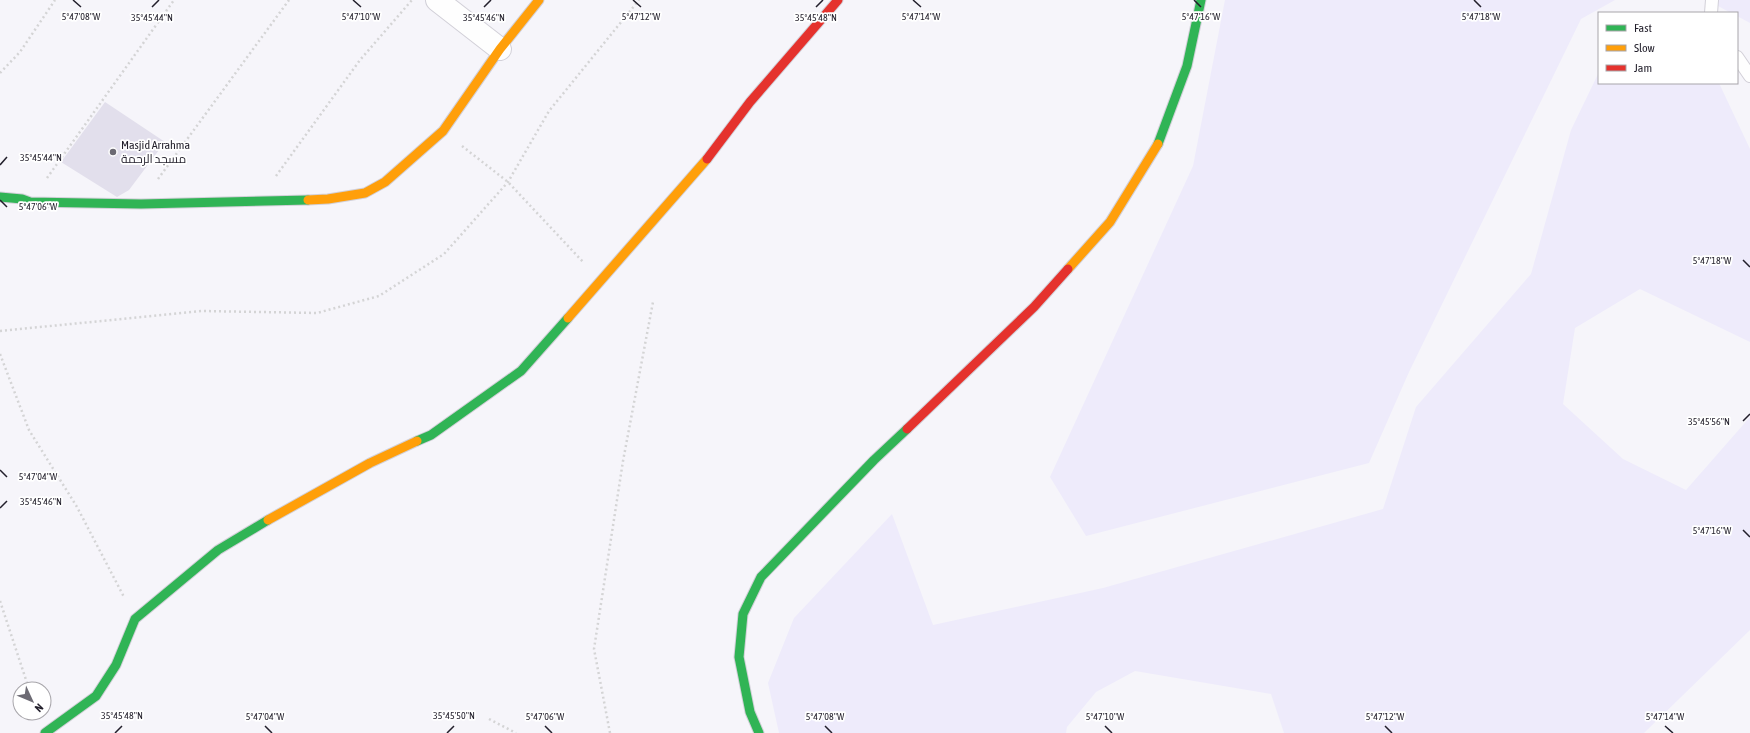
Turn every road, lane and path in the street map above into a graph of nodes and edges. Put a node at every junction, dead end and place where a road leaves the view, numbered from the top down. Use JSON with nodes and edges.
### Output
{"nodes":[{"id":1,"x":55,"y":0,"type":"edge"},
{"id":2,"x":174,"y":0,"type":"edge"},
{"id":3,"x":289,"y":0,"type":"edge"},
{"id":4,"x":412,"y":0,"type":"edge"},
{"id":5,"x":437,"y":0,"type":"edge"},
{"id":6,"x":539,"y":0,"type":"edge"},
{"id":7,"x":638,"y":0,"type":"edge"},
{"id":8,"x":838,"y":0,"type":"edge"},
{"id":9,"x":1201,"y":0,"type":"edge"},
{"id":10,"x":1712,"y":0,"type":"edge"},
{"id":11,"x":1711,"y":12,"type":"edge"},
{"id":12,"x":500,"y":49,"type":"junction"},
{"id":13,"x":1738,"y":58,"type":"edge"},
{"id":14,"x":0,"y":73,"type":"edge"},
{"id":15,"x":1750,"y":76,"type":"edge"},
{"id":16,"x":443,"y":131,"type":"junction"},
{"id":17,"x":508,"y":182,"type":"junction"},
{"id":18,"x":0,"y":197,"type":"edge"},
{"id":19,"x":258,"y":201,"type":"junction"},
{"id":20,"x":30,"y":202,"type":"junction"},
{"id":21,"x":141,"y":204,"type":"junction"},
{"id":22,"x":600,"y":281,"type":"junction"},
{"id":23,"x":653,"y":302,"type":"dead end"},
{"id":24,"x":0,"y":331,"type":"edge"},
{"id":25,"x":0,"y":354,"type":"edge"},
{"id":26,"x":0,"y":601,"type":"edge"},
{"id":27,"x":135,"y":619,"type":"junction"},
{"id":28,"x":26,"y":681,"type":"edge"},
{"id":29,"x":489,"y":720,"type":"dead end"},
{"id":30,"x":45,"y":733,"type":"edge"},
{"id":31,"x":516,"y":733,"type":"edge"},
{"id":32,"x":610,"y":733,"type":"edge"},
{"id":33,"x":759,"y":733,"type":"edge"}],
"edges":[{"from":1,"to":14,"type":"path"},
{"from":2,"to":20,"type":"path"},
{"from":3,"to":21,"type":"path"},
{"from":4,"to":19,"type":"path"},
{"from":5,"to":12,"type":"street"},
{"from":6,"to":12,"type":"street"},
{"from":7,"to":17,"type":"path"},
{"from":8,"to":22,"type":"street"},
{"from":9,"to":33,"type":"street"},
{"from":10,"to":11,"type":"lane"},
{"from":12,"to":16,"type":"street"},
{"from":13,"to":15,"type":"lane"},
{"from":16,"to":17,"type":"path"},
{"from":16,"to":19,"type":"street"},
{"from":17,"to":22,"type":"path"},
{"from":17,"to":24,"type":"path"},
{"from":18,"to":20,"type":"street"},
{"from":19,"to":21,"type":"street"},
{"from":20,"to":21,"type":"street"},
{"from":22,"to":27,"type":"street"},
{"from":23,"to":32,"type":"path"},
{"from":25,"to":27,"type":"path"},
{"from":26,"to":28,"type":"path"},
{"from":27,"to":30,"type":"street"},
{"from":29,"to":31,"type":"path"}]}
